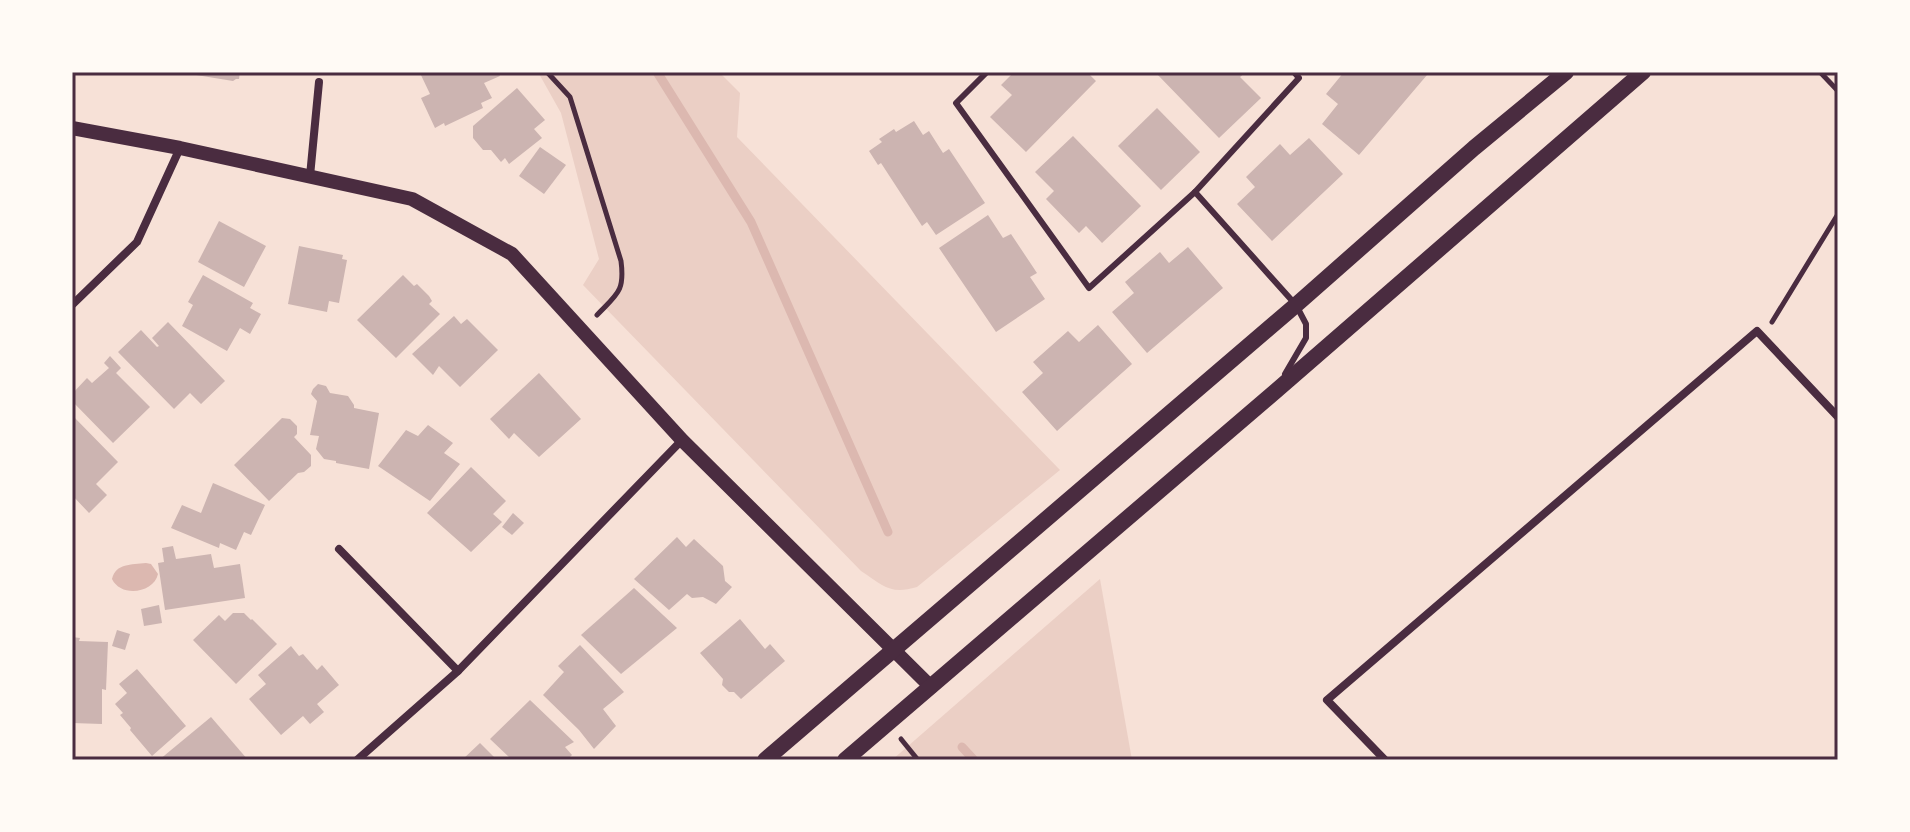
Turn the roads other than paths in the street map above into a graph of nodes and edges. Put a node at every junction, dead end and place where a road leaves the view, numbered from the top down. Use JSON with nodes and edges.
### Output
{"nodes":[{"id":1,"x":987,"y":72,"type":"edge"},
{"id":2,"x":1294,"y":72,"type":"edge"},
{"id":3,"x":1566,"y":72,"type":"edge"},
{"id":4,"x":1643,"y":72,"type":"edge"},
{"id":5,"x":319,"y":82,"type":"dead end"},
{"id":6,"x":72,"y":128,"type":"edge"},
{"id":7,"x":180,"y":148,"type":"junction"},
{"id":8,"x":310,"y":176,"type":"junction"},
{"id":9,"x":1195,"y":192,"type":"junction"},
{"id":10,"x":72,"y":305,"type":"edge"},
{"id":11,"x":1296,"y":305,"type":"junction"},
{"id":12,"x":1277,"y":390,"type":"junction"},
{"id":13,"x":1838,"y":417,"type":"edge"},
{"id":14,"x":682,"y":440,"type":"junction"},
{"id":15,"x":339,"y":549,"type":"dead end"},
{"id":16,"x":895,"y":650,"type":"junction"},
{"id":17,"x":458,"y":671,"type":"junction"},
{"id":18,"x":931,"y":687,"type":"junction"},
{"id":19,"x":357,"y":760,"type":"edge"},
{"id":20,"x":765,"y":760,"type":"edge"},
{"id":21,"x":845,"y":760,"type":"edge"},
{"id":22,"x":1385,"y":760,"type":"edge"}],
"edges":[{"from":1,"to":9,"type":"lane"},
{"from":2,"to":9,"type":"lane"},
{"from":3,"to":11,"type":"main road"},
{"from":4,"to":12,"type":"main road"},
{"from":5,"to":8,"type":"street"},
{"from":6,"to":7,"type":"street"},
{"from":7,"to":8,"type":"street"},
{"from":7,"to":10,"type":"street"},
{"from":8,"to":14,"type":"street"},
{"from":9,"to":11,"type":"lane"},
{"from":11,"to":12,"type":"lane"},
{"from":11,"to":16,"type":"main road"},
{"from":12,"to":18,"type":"main road"},
{"from":13,"to":22,"type":"street"},
{"from":14,"to":16,"type":"street"},
{"from":14,"to":17,"type":"street"},
{"from":15,"to":17,"type":"street"},
{"from":16,"to":18,"type":"street"},
{"from":16,"to":20,"type":"main road"},
{"from":17,"to":19,"type":"street"},
{"from":18,"to":21,"type":"main road"}]}
